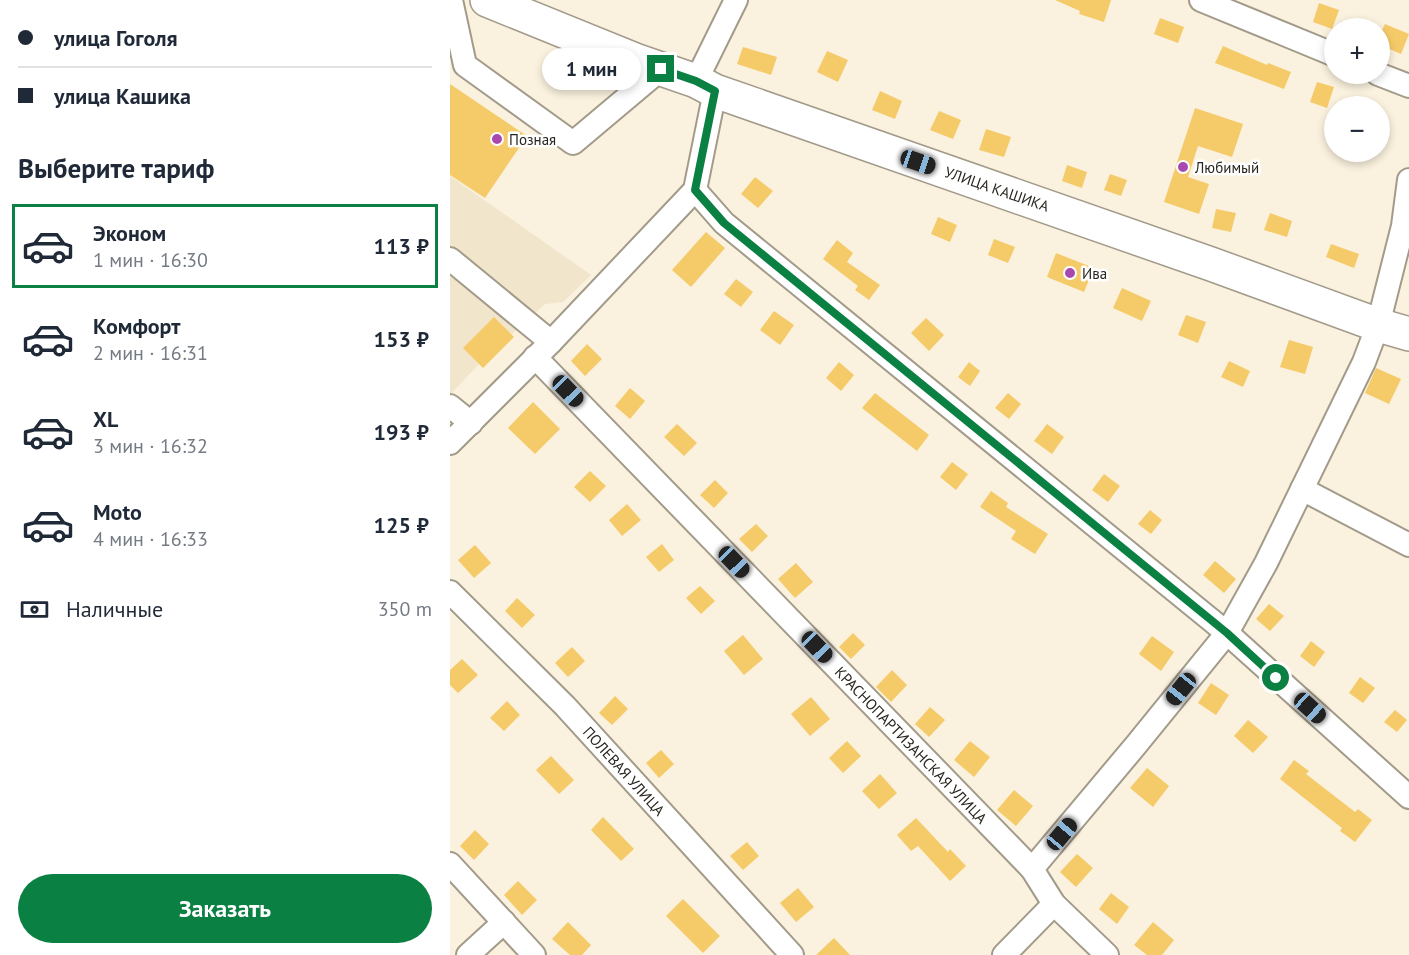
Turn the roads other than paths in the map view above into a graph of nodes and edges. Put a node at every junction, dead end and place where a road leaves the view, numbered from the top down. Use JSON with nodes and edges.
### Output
{"nodes":[{"id":1,"x":451,"y":0,"type":"edge"},
{"id":2,"x":487,"y":0,"type":"edge"},
{"id":3,"x":736,"y":0,"type":"edge"},
{"id":4,"x":1200,"y":0,"type":"edge"},
{"id":5,"x":1324,"y":51,"type":"edge"},
{"id":6,"x":661,"y":69,"type":"junction"},
{"id":7,"x":1390,"y":79,"type":"edge"},
{"id":8,"x":706,"y":86,"type":"junction"},
{"id":9,"x":1409,"y":86,"type":"edge"},
{"id":10,"x":1409,"y":180,"type":"edge"},
{"id":11,"x":695,"y":190,"type":"junction"},
{"id":12,"x":450,"y":259,"type":"edge"},
{"id":13,"x":1378,"y":325,"type":"junction"},
{"id":14,"x":1409,"y":334,"type":"edge"},
{"id":15,"x":543,"y":350,"type":"junction"},
{"id":16,"x":450,"y":406,"type":"edge"},
{"id":17,"x":471,"y":423,"type":"junction"},
{"id":18,"x":450,"y":444,"type":"edge"},
{"id":19,"x":1302,"y":489,"type":"junction"},
{"id":20,"x":1409,"y":545,"type":"edge"},
{"id":21,"x":450,"y":592,"type":"edge"},
{"id":22,"x":1227,"y":633,"type":"junction"},
{"id":23,"x":1409,"y":797,"type":"edge"},
{"id":24,"x":450,"y":864,"type":"edge"},
{"id":25,"x":1032,"y":869,"type":"junction"},
{"id":26,"x":1054,"y":904,"type":"junction"},
{"id":27,"x":504,"y":922,"type":"junction"},
{"id":28,"x":468,"y":955,"type":"edge"},
{"id":29,"x":534,"y":955,"type":"edge"},
{"id":30,"x":792,"y":955,"type":"edge"},
{"id":31,"x":1004,"y":955,"type":"edge"},
{"id":32,"x":1107,"y":955,"type":"edge"}],
"edges":[{"from":1,"to":6,"type":"street"},
{"from":2,"to":6,"type":"highway","name":"УЛИЦА КАШИКА"},
{"from":3,"to":8,"type":"street"},
{"from":4,"to":5,"type":"street"},
{"from":6,"to":8,"type":"highway","name":"УЛИЦА КАШИКА"},
{"from":7,"to":9,"type":"street"},
{"from":8,"to":11,"type":"street"},
{"from":8,"to":13,"type":"highway","name":"УЛИЦА КАШИКА"},
{"from":10,"to":13,"type":"street"},
{"from":11,"to":15,"type":"street"},
{"from":11,"to":22,"type":"street"},
{"from":12,"to":15,"type":"street","name":"КРАСНОПАРТИЗАНСКАЯ УЛИЦА"},
{"from":13,"to":14,"type":"highway","name":"УЛИЦА КАШИКА"},
{"from":13,"to":19,"type":"street"},
{"from":15,"to":17,"type":"street"},
{"from":15,"to":25,"type":"street","name":"КРАСНОПАРТИЗАНСКАЯ УЛИЦА"},
{"from":16,"to":17,"type":"street"},
{"from":17,"to":18,"type":"street"},
{"from":19,"to":20,"type":"street"},
{"from":19,"to":22,"type":"street"},
{"from":21,"to":30,"type":"street","name":"ПОЛЕВАЯ УЛИЦА"},
{"from":22,"to":23,"type":"street"},
{"from":22,"to":25,"type":"street"},
{"from":24,"to":27,"type":"street"},
{"from":25,"to":26,"type":"street","name":"КРАСНОПАРТИЗАНСКАЯ УЛИЦА"},
{"from":26,"to":31,"type":"street"},
{"from":26,"to":32,"type":"street","name":"КРАСНОПАРТИЗАНСКАЯ УЛИЦА"},
{"from":27,"to":28,"type":"street"},
{"from":27,"to":29,"type":"street"}]}
